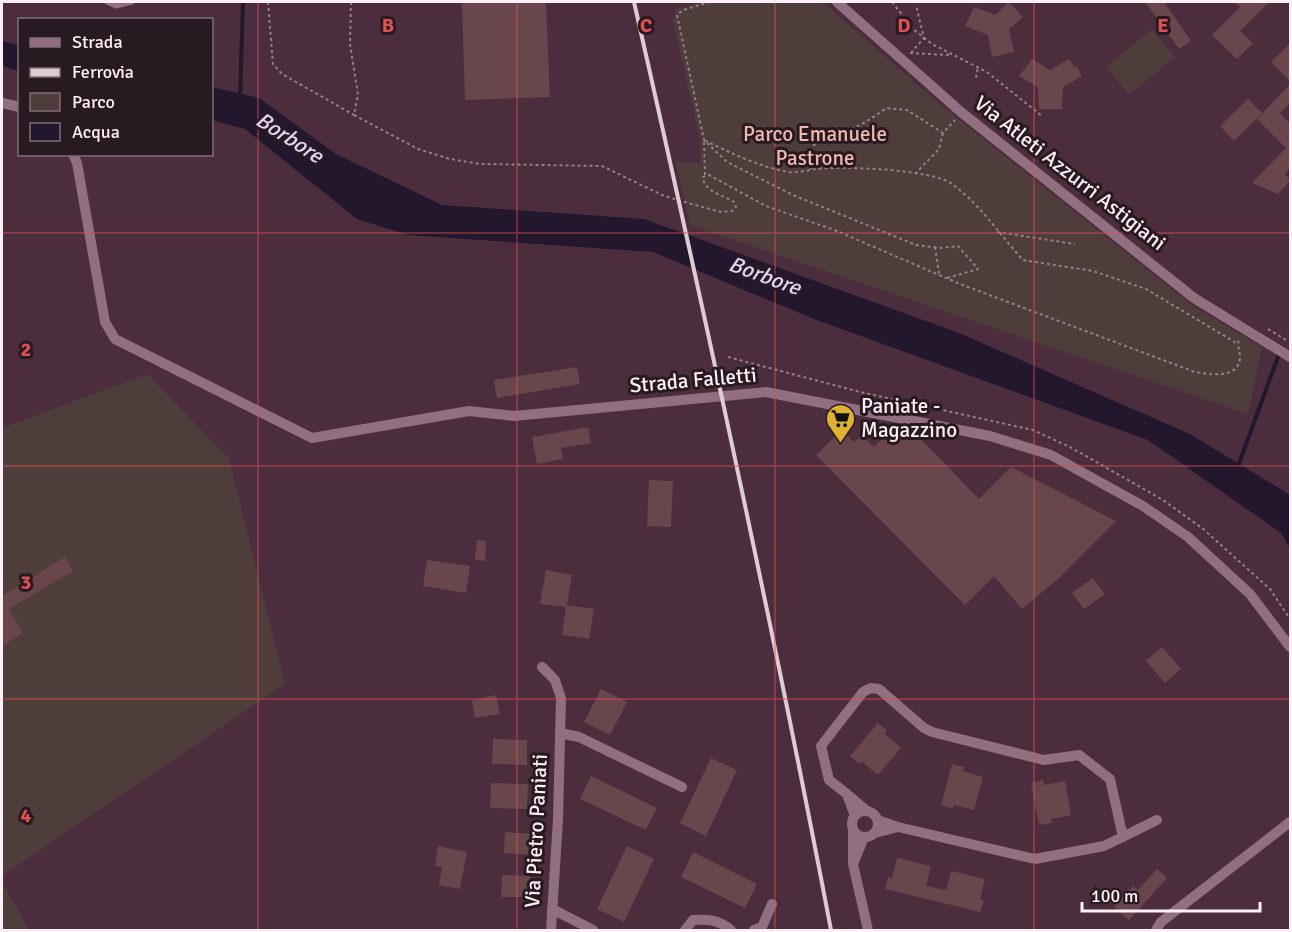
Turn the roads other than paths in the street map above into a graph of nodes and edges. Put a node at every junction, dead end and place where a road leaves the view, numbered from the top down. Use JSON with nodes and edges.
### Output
{"nodes":[{"id":1,"x":107,"y":2,"type":"edge"},
{"id":2,"x":132,"y":2,"type":"edge"},
{"id":3,"x":837,"y":2,"type":"edge"},
{"id":4,"x":2,"y":103,"type":"edge"},
{"id":5,"x":18,"y":107,"type":"edge"},
{"id":6,"x":74,"y":156,"type":"edge"},
{"id":7,"x":1290,"y":357,"type":"edge"},
{"id":8,"x":1290,"y":647,"type":"edge"},
{"id":9,"x":542,"y":667,"type":"dead end"},
{"id":10,"x":560,"y":733,"type":"junction"},
{"id":11,"x":682,"y":787,"type":"dead end"},
{"id":12,"x":848,"y":794,"type":"junction"},
{"id":13,"x":867,"y":811,"type":"junction"},
{"id":14,"x":855,"y":816,"type":"junction"},
{"id":15,"x":877,"y":820,"type":"junction"},
{"id":16,"x":1157,"y":820,"type":"dead end"},
{"id":17,"x":1290,"y":822,"type":"edge"},
{"id":18,"x":898,"y":827,"type":"junction"},
{"id":19,"x":853,"y":831,"type":"junction"},
{"id":20,"x":875,"y":833,"type":"junction"},
{"id":21,"x":864,"y":837,"type":"junction"},
{"id":22,"x":1123,"y":837,"type":"junction"},
{"id":23,"x":853,"y":864,"type":"junction"},
{"id":24,"x":772,"y":904,"type":"dead end"},
{"id":25,"x":552,"y":909,"type":"junction"},
{"id":26,"x":550,"y":930,"type":"edge"},
{"id":27,"x":593,"y":930,"type":"edge"},
{"id":28,"x":684,"y":930,"type":"edge"},
{"id":29,"x":731,"y":930,"type":"edge"},
{"id":30,"x":754,"y":930,"type":"edge"},
{"id":31,"x":868,"y":930,"type":"edge"},
{"id":32,"x":1156,"y":930,"type":"edge"}],
"edges":[{"from":1,"to":2,"type":"lane"},
{"from":3,"to":7,"type":"street","name":"Via Atleti Azzurri Astigiani"},
{"from":4,"to":5,"type":"street"},
{"from":6,"to":8,"type":"street","name":"Strada Falletti"},
{"from":9,"to":10,"type":"street","name":"Via Pietro Paniati"},
{"from":10,"to":11,"type":"street","name":"Via Pietro Paniati"},
{"from":10,"to":25,"type":"street","name":"Via Pietro Paniati"},
{"from":12,"to":13,"type":"street"},
{"from":12,"to":14,"type":"street"},
{"from":12,"to":22,"type":"street"},
{"from":13,"to":14,"type":"street"},
{"from":13,"to":15,"type":"street"},
{"from":14,"to":19,"type":"street"},
{"from":15,"to":18,"type":"street"},
{"from":15,"to":20,"type":"street"},
{"from":16,"to":22,"type":"street"},
{"from":17,"to":32,"type":"street"},
{"from":18,"to":20,"type":"street"},
{"from":18,"to":22,"type":"street"},
{"from":19,"to":21,"type":"street"},
{"from":19,"to":23,"type":"street"},
{"from":20,"to":21,"type":"street"},
{"from":21,"to":23,"type":"street"},
{"from":23,"to":31,"type":"street"},
{"from":24,"to":30,"type":"street"},
{"from":25,"to":26,"type":"street","name":"Via Pietro Paniati"},
{"from":25,"to":27,"type":"street"},
{"from":28,"to":29,"type":"street"}]}
